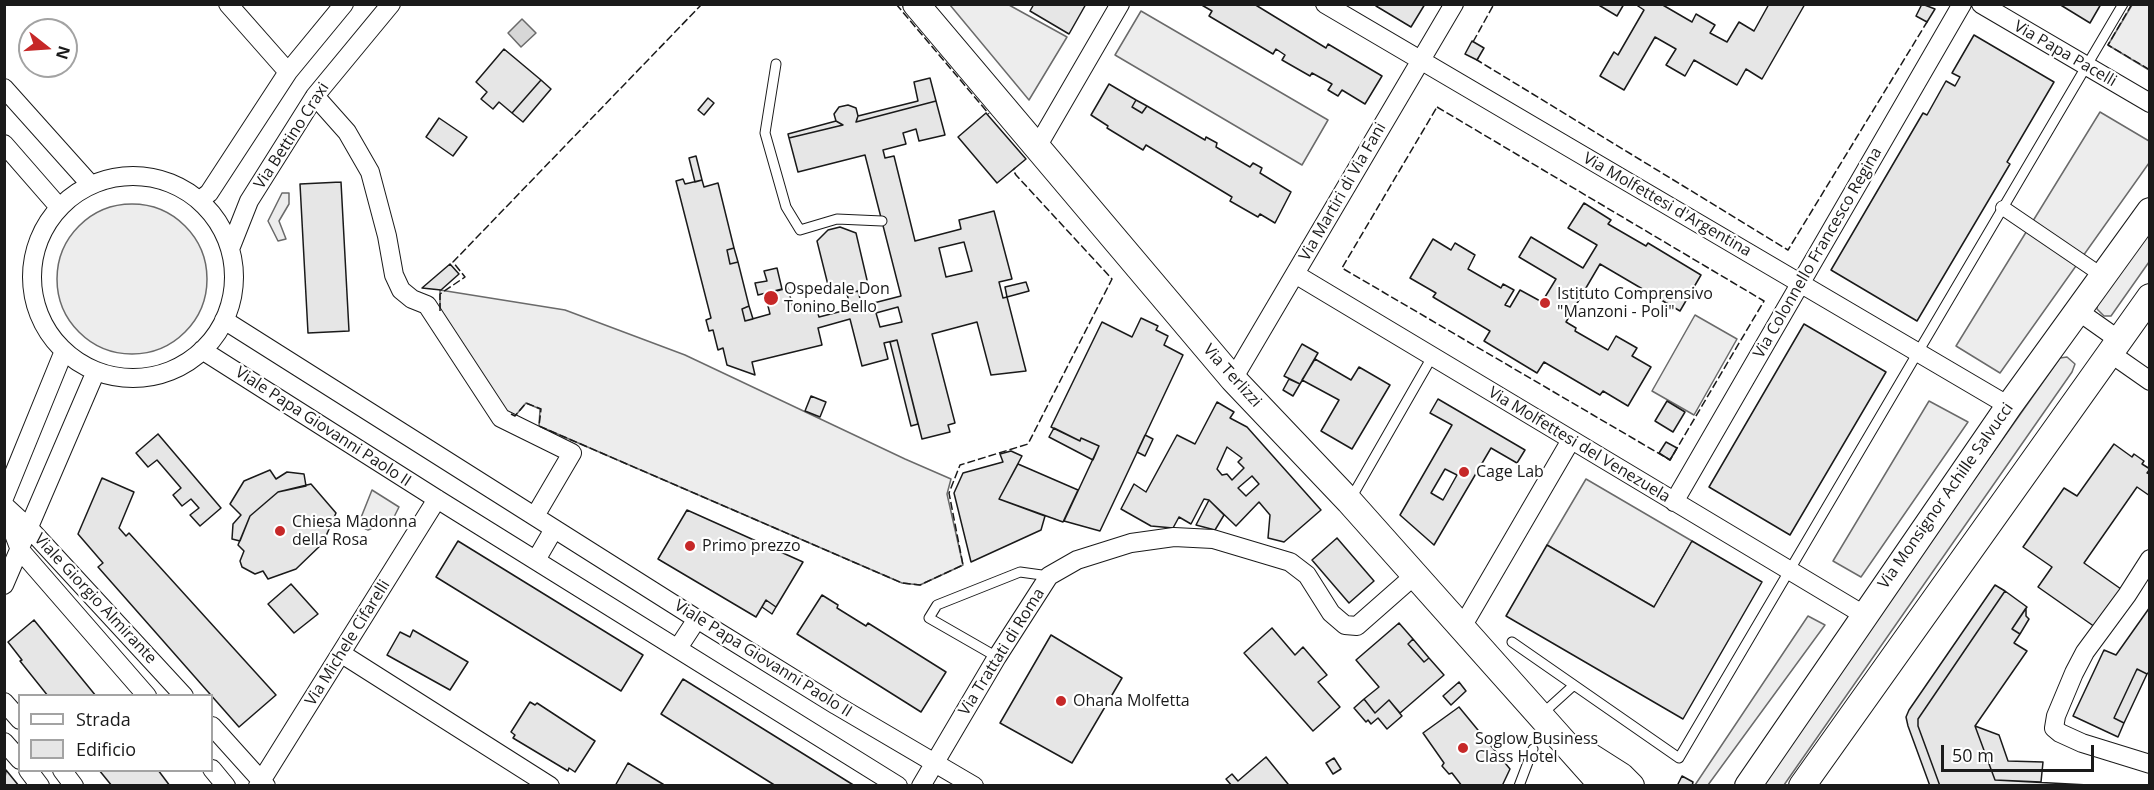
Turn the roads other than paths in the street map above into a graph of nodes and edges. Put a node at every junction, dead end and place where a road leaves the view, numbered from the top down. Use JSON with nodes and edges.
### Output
{"nodes":[{"id":1,"x":228,"y":4,"type":"edge"},
{"id":2,"x":344,"y":4,"type":"edge"},
{"id":3,"x":391,"y":4,"type":"edge"},
{"id":4,"x":915,"y":4,"type":"edge"},
{"id":5,"x":1120,"y":4,"type":"edge"},
{"id":6,"x":1326,"y":4,"type":"edge"},
{"id":7,"x":1454,"y":4,"type":"edge"},
{"id":8,"x":1962,"y":4,"type":"edge"},
{"id":9,"x":1981,"y":4,"type":"edge"},
{"id":10,"x":2123,"y":4,"type":"edge"},
{"id":11,"x":1421,"y":60,"type":"junction"},
{"id":12,"x":776,"y":64,"type":"dead end"},
{"id":13,"x":2086,"y":66,"type":"junction"},
{"id":14,"x":288,"y":72,"type":"junction"},
{"id":15,"x":4,"y":88,"type":"edge"},
{"id":16,"x":315,"y":96,"type":"junction"},
{"id":17,"x":2150,"y":104,"type":"edge"},
{"id":18,"x":4,"y":144,"type":"edge"},
{"id":19,"x":1037,"y":147,"type":"junction"},
{"id":20,"x":90,"y":184,"type":"junction"},
{"id":21,"x":200,"y":200,"type":"junction"},
{"id":22,"x":59,"y":207,"type":"junction"},
{"id":23,"x":2003,"y":208,"type":"junction"},
{"id":24,"x":2150,"y":211,"type":"edge"},
{"id":25,"x":882,"y":221,"type":"dead end"},
{"id":26,"x":230,"y":249,"type":"junction"},
{"id":27,"x":1295,"y":274,"type":"junction"},
{"id":28,"x":2103,"y":276,"type":"junction"},
{"id":29,"x":1801,"y":284,"type":"junction"},
{"id":30,"x":2150,"y":297,"type":"edge"},
{"id":31,"x":2078,"y":311,"type":"junction"},
{"id":32,"x":224,"y":321,"type":"junction"},
{"id":33,"x":2115,"y":347,"type":"junction"},
{"id":34,"x":202,"y":350,"type":"junction"},
{"id":35,"x":64,"y":351,"type":"junction"},
{"id":36,"x":1918,"y":352,"type":"junction"},
{"id":37,"x":1432,"y":357,"type":"junction"},
{"id":38,"x":96,"y":371,"type":"junction"},
{"id":39,"x":1233,"y":379,"type":"junction"},
{"id":40,"x":2150,"y":381,"type":"edge"},
{"id":41,"x":2009,"y":406,"type":"junction"},
{"id":42,"x":1571,"y":440,"type":"junction"},
{"id":43,"x":4,"y":498,"type":"edge"},
{"id":44,"x":437,"y":500,"type":"junction"},
{"id":45,"x":1349,"y":501,"type":"junction"},
{"id":46,"x":1674,"y":502,"type":"junction"},
{"id":47,"x":4,"y":506,"type":"edge"},
{"id":48,"x":535,"y":516,"type":"junction"},
{"id":49,"x":29,"y":528,"type":"junction"},
{"id":50,"x":554,"y":529,"type":"junction"},
{"id":51,"x":20,"y":550,"type":"junction"},
{"id":52,"x":2150,"y":559,"type":"edge"},
{"id":53,"x":536,"y":560,"type":"junction"},
{"id":54,"x":1790,"y":571,"type":"junction"},
{"id":55,"x":1415,"y":575,"type":"junction"},
{"id":56,"x":1049,"y":576,"type":"junction"},
{"id":57,"x":4,"y":585,"type":"edge"},
{"id":58,"x":1864,"y":615,"type":"junction"},
{"id":59,"x":697,"y":619,"type":"junction"},
{"id":60,"x":1462,"y":627,"type":"junction"},
{"id":61,"x":1512,"y":642,"type":"dead end"},
{"id":62,"x":678,"y":648,"type":"junction"},
{"id":63,"x":342,"y":654,"type":"junction"},
{"id":64,"x":997,"y":657,"type":"junction"},
{"id":65,"x":1574,"y":685,"type":"junction"},
{"id":66,"x":145,"y":694,"type":"edge"},
{"id":67,"x":182,"y":694,"type":"edge"},
{"id":68,"x":4,"y":702,"type":"edge"},
{"id":69,"x":1540,"y":715,"type":"junction"},
{"id":70,"x":18,"y":718,"type":"edge"},
{"id":71,"x":213,"y":727,"type":"edge"},
{"id":72,"x":1560,"y":737,"type":"junction"},
{"id":73,"x":4,"y":742,"type":"edge"},
{"id":74,"x":1533,"y":749,"type":"dead end"},
{"id":75,"x":18,"y":758,"type":"edge"},
{"id":76,"x":1765,"y":761,"type":"junction"},
{"id":77,"x":936,"y":762,"type":"junction"},
{"id":78,"x":2150,"y":764,"type":"edge"},
{"id":79,"x":213,"y":770,"type":"edge"},
{"id":80,"x":29,"y":772,"type":"edge"},
{"id":81,"x":63,"y":772,"type":"edge"},
{"id":82,"x":262,"y":784,"type":"edge"},
{"id":83,"x":40,"y":786,"type":"edge"},
{"id":84,"x":74,"y":786,"type":"edge"},
{"id":85,"x":226,"y":786,"type":"edge"},
{"id":86,"x":550,"y":786,"type":"edge"},
{"id":87,"x":898,"y":786,"type":"edge"},
{"id":88,"x":921,"y":786,"type":"edge"},
{"id":89,"x":974,"y":786,"type":"edge"},
{"id":90,"x":1519,"y":786,"type":"edge"},
{"id":91,"x":1584,"y":786,"type":"edge"},
{"id":92,"x":1604,"y":786,"type":"edge"},
{"id":93,"x":1631,"y":786,"type":"edge"},
{"id":94,"x":1739,"y":786,"type":"edge"},
{"id":95,"x":1748,"y":786,"type":"edge"},
{"id":96,"x":1802,"y":786,"type":"edge"}],
"edges":[{"from":1,"to":14,"type":"street"},
{"from":2,"to":14,"type":"street"},
{"from":3,"to":16,"type":"street","name":"Via Bettino Craxi"},
{"from":4,"to":19,"type":"main road","name":"Via Terlizzi"},
{"from":5,"to":19,"type":"street"},
{"from":6,"to":11,"type":"street","name":"Via Molfettesi d'Argentina"},
{"from":7,"to":11,"type":"street","name":"Via Martiri di Via Fani"},
{"from":8,"to":29,"type":"street","name":"Via Colonnello Francesco Regina"},
{"from":9,"to":13,"type":"street","name":"Via Papa Pacelli"},
{"from":10,"to":13,"type":"lane"},
{"from":11,"to":27,"type":"street","name":"Via Martiri di Via Fani"},
{"from":11,"to":29,"type":"street","name":"Via Molfettesi d'Argentina"},
{"from":12,"to":25,"type":"lane"},
{"from":13,"to":17,"type":"street","name":"Via Papa Pacelli"},
{"from":13,"to":23,"type":"lane"},
{"from":14,"to":21,"type":"street"},
{"from":15,"to":20,"type":"street"},
{"from":16,"to":26,"type":"street","name":"Via Bettino Craxi"},
{"from":16,"to":48,"type":"street"},
{"from":18,"to":22,"type":"street"},
{"from":19,"to":39,"type":"main road","name":"Via Terlizzi"},
{"from":20,"to":21,"type":"street"},
{"from":20,"to":22,"type":"street"},
{"from":21,"to":26,"type":"street"},
{"from":22,"to":35,"type":"street"},
{"from":23,"to":28,"type":"street"},
{"from":23,"to":36,"type":"lane"},
{"from":24,"to":28,"type":"main road","name":"Via Monsignor Achille Salvucci"},
{"from":26,"to":32,"type":"street"},
{"from":27,"to":37,"type":"street","name":"Via Molfettesi del Venezuela"},
{"from":27,"to":39,"type":"street","name":"Via Martiri di Via Fani"},
{"from":28,"to":31,"type":"main road","name":"Via Monsignor Achille Salvucci"},
{"from":29,"to":36,"type":"street","name":"Via Molfettesi d'Argentina"},
{"from":29,"to":46,"type":"street","name":"Via Colonnello Francesco Regina"},
{"from":30,"to":33,"type":"main road"},
{"from":31,"to":33,"type":"street"},
{"from":31,"to":41,"type":"main road","name":"Via Monsignor Achille Salvucci"},
{"from":32,"to":34,"type":"street"},
{"from":32,"to":48,"type":"street","name":"Viale Papa Giovanni Paolo II"},
{"from":33,"to":40,"type":"street"},
{"from":33,"to":96,"type":"main road"},
{"from":34,"to":38,"type":"street"},
{"from":34,"to":44,"type":"street","name":"Viale Papa Giovanni Paolo II"},
{"from":35,"to":38,"type":"street"},
{"from":35,"to":43,"type":"street"},
{"from":36,"to":41,"type":"street","name":"Via Molfettesi d'Argentina"},
{"from":36,"to":54,"type":"lane"},
{"from":37,"to":42,"type":"street","name":"Via Molfettesi del Venezuela"},
{"from":37,"to":45,"type":"lane"},
{"from":38,"to":49,"type":"street"},
{"from":39,"to":45,"type":"main road","name":"Via Terlizzi"},
{"from":41,"to":58,"type":"main road","name":"Via Monsignor Achille Salvucci"},
{"from":42,"to":46,"type":"street","name":"Via Molfettesi del Venezuela"},
{"from":42,"to":60,"type":"street"},
{"from":44,"to":53,"type":"street","name":"Viale Papa Giovanni Paolo II"},
{"from":44,"to":63,"type":"street","name":"Via Michele Cifarelli"},
{"from":45,"to":55,"type":"main road","name":"Via Terlizzi"},
{"from":46,"to":54,"type":"street","name":"Via Molfettesi del Venezuela"},
{"from":47,"to":49,"type":"street","name":"Viale Giorgio Almirante"},
{"from":47,"to":51,"type":"street","name":"Viale Giorgio Almirante"},
{"from":48,"to":50,"type":"street","name":"Viale Papa Giovanni Paolo II"},
{"from":49,"to":51,"type":"street"},
{"from":49,"to":67,"type":"street","name":"Viale Giorgio Almirante"},
{"from":50,"to":53,"type":"street"},
{"from":50,"to":59,"type":"street","name":"Viale Papa Giovanni Paolo II"},
{"from":51,"to":57,"type":"street"},
{"from":51,"to":66,"type":"street","name":"Viale Giorgio Almirante"},
{"from":52,"to":78,"type":"street"},
{"from":53,"to":62,"type":"street","name":"Viale Papa Giovanni Paolo II"},
{"from":54,"to":58,"type":"street","name":"Via Molfettesi del Venezuela"},
{"from":54,"to":65,"type":"lane"},
{"from":55,"to":56,"type":"street","name":"Via Trattati di Roma"},
{"from":55,"to":60,"type":"main road","name":"Via Terlizzi"},
{"from":56,"to":64,"type":"street","name":"Via Trattati di Roma"},
{"from":56,"to":64,"type":"lane"},
{"from":58,"to":76,"type":"main road","name":"Via Monsignor Achille Salvucci"},
{"from":59,"to":62,"type":"street"},
{"from":59,"to":77,"type":"street","name":"Viale Papa Giovanni Paolo II"},
{"from":60,"to":69,"type":"main road","name":"Via Terlizzi"},
{"from":61,"to":65,"type":"lane"},
{"from":62,"to":87,"type":"street","name":"Viale Papa Giovanni Paolo II"},
{"from":63,"to":82,"type":"street","name":"Via Michele Cifarelli"},
{"from":63,"to":86,"type":"street"},
{"from":64,"to":77,"type":"street","name":"Via Trattati di Roma"},
{"from":65,"to":69,"type":"lane"},
{"from":68,"to":70,"type":"street"},
{"from":69,"to":72,"type":"main road","name":"Via Terlizzi"},
{"from":71,"to":82,"type":"street"},
{"from":72,"to":91,"type":"main road","name":"Via Terlizzi"},
{"from":72,"to":92,"type":"main road","name":"Via Terlizzi"},
{"from":72,"to":93,"type":"main road","name":"Via Terlizzi"},
{"from":73,"to":75,"type":"street"},
{"from":74,"to":90,"type":"lane"},
{"from":76,"to":94,"type":"main road"},
{"from":76,"to":95,"type":"main road","name":"Via Monsignor Achille Salvucci"},
{"from":77,"to":88,"type":"street","name":"Via Trattati di Roma"},
{"from":77,"to":89,"type":"street","name":"Viale Papa Giovanni Paolo II"},
{"from":79,"to":85,"type":"street"},
{"from":80,"to":83,"type":"street"},
{"from":81,"to":84,"type":"street"}]}
